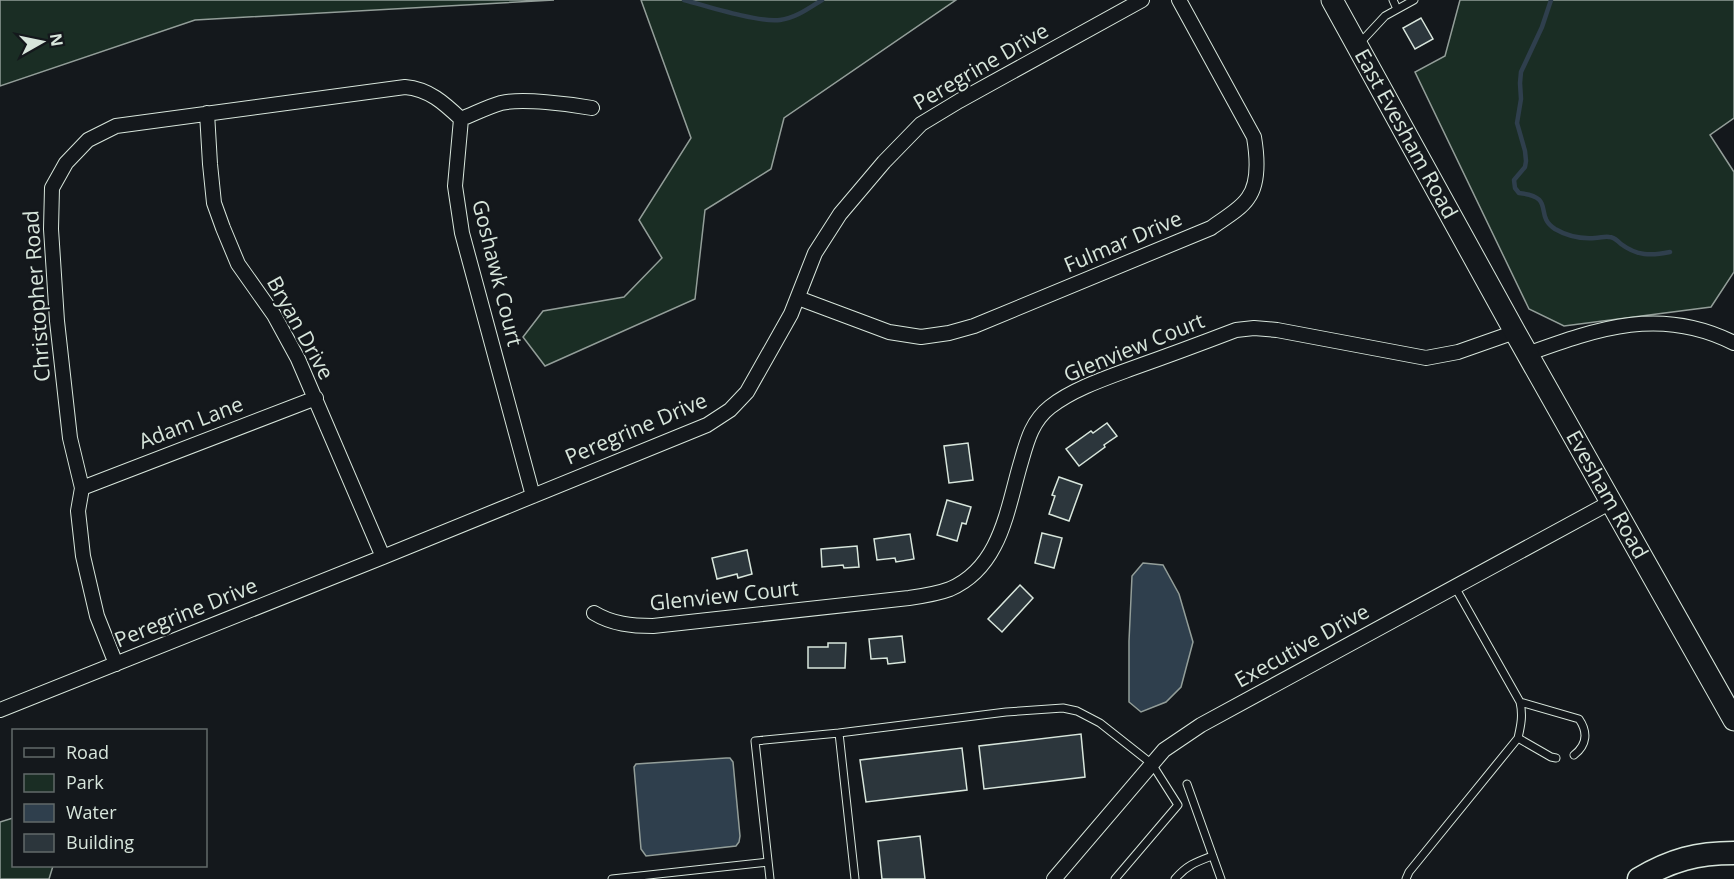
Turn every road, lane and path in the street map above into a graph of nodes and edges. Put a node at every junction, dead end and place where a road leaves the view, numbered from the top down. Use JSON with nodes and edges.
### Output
{"nodes":[{"id":1,"x":1142,"y":0,"type":"edge"},
{"id":2,"x":1179,"y":0,"type":"edge"},
{"id":3,"x":1332,"y":0,"type":"edge"},
{"id":4,"x":1393,"y":0,"type":"edge"},
{"id":5,"x":1414,"y":0,"type":"edge"},
{"id":6,"x":1397,"y":9,"type":"junction"},
{"id":7,"x":1358,"y":46,"type":"junction"},
{"id":8,"x":592,"y":108,"type":"dead end"},
{"id":9,"x":207,"y":113,"type":"junction"},
{"id":10,"x":461,"y":119,"type":"junction"},
{"id":11,"x":1480,"y":268,"type":"joint"},
{"id":12,"x":798,"y":298,"type":"junction"},
{"id":13,"x":1515,"y":332,"type":"junction"},
{"id":14,"x":1733,"y":338,"type":"edge"},
{"id":15,"x":1527,"y":354,"type":"junction"},
{"id":16,"x":316,"y":398,"type":"junction"},
{"id":17,"x":82,"y":488,"type":"junction"},
{"id":18,"x":533,"y":496,"type":"junction"},
{"id":19,"x":1611,"y":502,"type":"junction"},
{"id":20,"x":383,"y":557,"type":"junction"},
{"id":21,"x":1455,"y":587,"type":"junction"},
{"id":22,"x":594,"y":613,"type":"dead end"},
{"id":23,"x":116,"y":664,"type":"junction"},
{"id":24,"x":1520,"y":702,"type":"junction"},
{"id":25,"x":0,"y":710,"type":"edge"},
{"id":26,"x":1734,"y":720,"type":"edge"},
{"id":27,"x":839,"y":733,"type":"junction"},
{"id":28,"x":1518,"y":738,"type":"junction"},
{"id":29,"x":1574,"y":755,"type":"dead end"},
{"id":30,"x":1556,"y":758,"type":"dead end"},
{"id":31,"x":1152,"y":764,"type":"junction"},
{"id":32,"x":1187,"y":784,"type":"dead end"},
{"id":33,"x":1734,"y":853,"type":"edge"},
{"id":34,"x":1212,"y":856,"type":"junction"},
{"id":35,"x":768,"y":862,"type":"junction"},
{"id":36,"x":612,"y":879,"type":"edge"},
{"id":37,"x":770,"y":879,"type":"edge"},
{"id":38,"x":855,"y":879,"type":"edge"},
{"id":39,"x":1054,"y":879,"type":"edge"},
{"id":40,"x":1115,"y":879,"type":"edge"},
{"id":41,"x":1175,"y":879,"type":"edge"},
{"id":42,"x":1221,"y":879,"type":"edge"},
{"id":43,"x":1407,"y":879,"type":"edge"},
{"id":44,"x":1639,"y":879,"type":"edge"}],
"edges":[{"from":1,"to":12,"type":"street","name":"Peregrine Drive"},
{"from":2,"to":12,"type":"street","name":"Fulmar Drive"},
{"from":3,"to":7,"type":"main road","name":"East Evesham Road"},
{"from":4,"to":6,"type":"lane"},
{"from":5,"to":6,"type":"lane"},
{"from":6,"to":7,"type":"lane"},
{"from":7,"to":11,"type":"main road","name":"East Evesham Road"},
{"from":8,"to":10,"type":"street"},
{"from":9,"to":10,"type":"street","name":"Christopher Road"},
{"from":9,"to":16,"type":"street","name":"Bryan Drive"},
{"from":9,"to":17,"type":"street","name":"Christopher Road"},
{"from":10,"to":18,"type":"street","name":"Goshawk Court"},
{"from":11,"to":13,"type":"main road","name":"Evesham Road"},
{"from":12,"to":18,"type":"street","name":"Peregrine Drive"},
{"from":13,"to":15,"type":"main road","name":"Evesham Road"},
{"from":13,"to":22,"type":"street","name":"Glenview Court"},
{"from":14,"to":15,"type":"street"},
{"from":15,"to":19,"type":"main road","name":"Evesham Road"},
{"from":16,"to":17,"type":"street","name":"Adam Lane"},
{"from":16,"to":20,"type":"street","name":"Bryan Drive"},
{"from":17,"to":23,"type":"street","name":"Christopher Road"},
{"from":18,"to":20,"type":"street","name":"Peregrine Drive"},
{"from":19,"to":21,"type":"street","name":"Executive Drive"},
{"from":19,"to":26,"type":"main road","name":"Evesham Road"},
{"from":20,"to":23,"type":"street","name":"Peregrine Drive"},
{"from":21,"to":24,"type":"lane"},
{"from":21,"to":31,"type":"street","name":"Executive Drive"},
{"from":23,"to":25,"type":"street","name":"Peregrine Drive"},
{"from":24,"to":28,"type":"lane"},
{"from":24,"to":29,"type":"lane"},
{"from":27,"to":31,"type":"lane"},
{"from":27,"to":35,"type":"lane"},
{"from":27,"to":38,"type":"lane"},
{"from":28,"to":30,"type":"lane"},
{"from":28,"to":43,"type":"lane"},
{"from":31,"to":39,"type":"street","name":"Executive Drive"},
{"from":31,"to":40,"type":"lane"},
{"from":32,"to":34,"type":"lane"},
{"from":33,"to":44,"type":"highway"},
{"from":34,"to":41,"type":"lane"},
{"from":34,"to":42,"type":"lane"},
{"from":35,"to":36,"type":"lane"},
{"from":35,"to":37,"type":"lane"}]}
